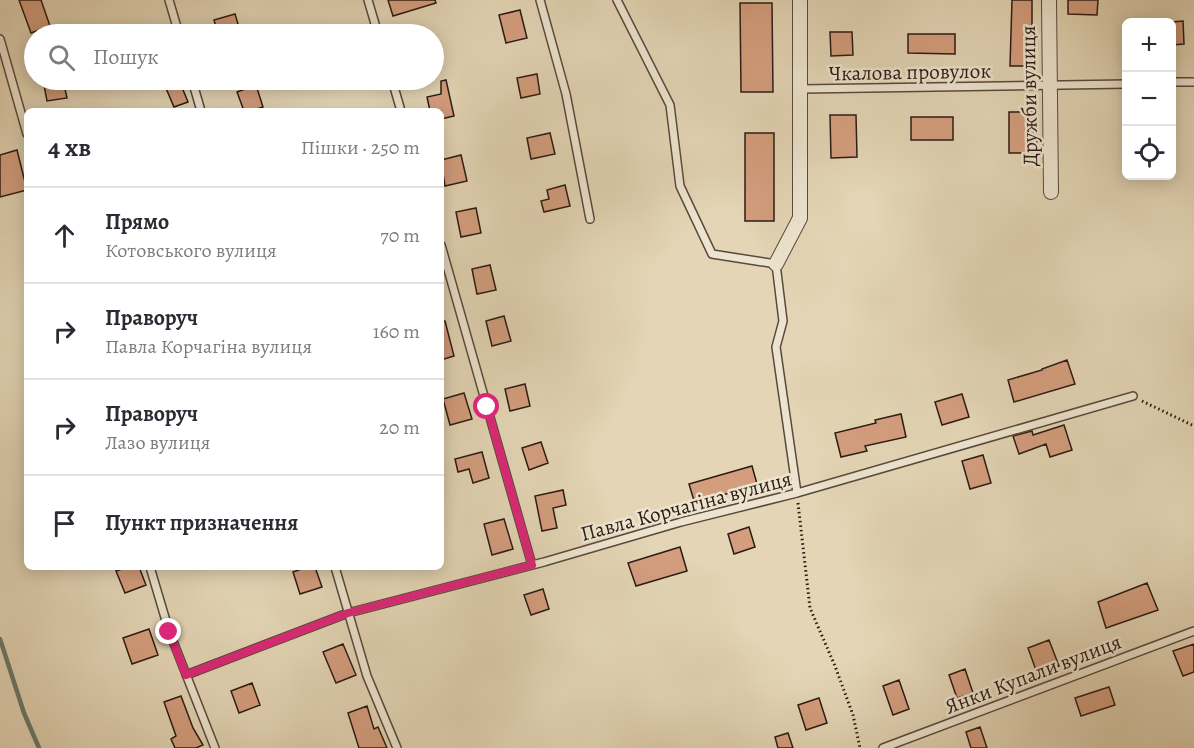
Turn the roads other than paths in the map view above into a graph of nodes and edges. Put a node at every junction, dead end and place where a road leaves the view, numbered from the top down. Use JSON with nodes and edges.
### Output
{"nodes":[{"id":1,"x":169,"y":0,"type":"edge"},
{"id":2,"x":368,"y":0,"type":"edge"},
{"id":3,"x":540,"y":0,"type":"edge"},
{"id":4,"x":617,"y":0,"type":"edge"},
{"id":5,"x":800,"y":0,"type":"edge"},
{"id":6,"x":1049,"y":0,"type":"edge"},
{"id":7,"x":176,"y":24,"type":"edge"},
{"id":8,"x":375,"y":24,"type":"edge"},
{"id":9,"x":0,"y":39,"type":"edge"},
{"id":10,"x":1176,"y":82,"type":"edge"},
{"id":11,"x":1194,"y":82,"type":"edge"},
{"id":12,"x":1122,"y":84,"type":"edge"},
{"id":13,"x":1051,"y":87,"type":"junction"},
{"id":14,"x":802,"y":89,"type":"junction"},
{"id":15,"x":195,"y":90,"type":"edge"},
{"id":16,"x":395,"y":90,"type":"edge"},
{"id":17,"x":200,"y":108,"type":"edge"},
{"id":18,"x":400,"y":108,"type":"edge"},
{"id":19,"x":24,"y":123,"type":"edge"},
{"id":20,"x":1051,"y":192,"type":"dead end"},
{"id":21,"x":590,"y":219,"type":"dead end"},
{"id":22,"x":444,"y":255,"type":"edge"},
{"id":23,"x":776,"y":264,"type":"junction"},
{"id":24,"x":1133,"y":396,"type":"road end"},
{"id":25,"x":797,"y":493,"type":"junction"},
{"id":26,"x":532,"y":565,"type":"junction"},
{"id":27,"x":151,"y":570,"type":"edge"},
{"id":28,"x":336,"y":570,"type":"edge"},
{"id":29,"x":348,"y":613,"type":"junction"},
{"id":30,"x":1194,"y":631,"type":"edge"},
{"id":31,"x":186,"y":675,"type":"junction"},
{"id":32,"x":215,"y":748,"type":"edge"},
{"id":33,"x":397,"y":748,"type":"edge"},
{"id":34,"x":883,"y":748,"type":"edge"}],
"edges":[{"from":1,"to":7,"type":"lane"},
{"from":2,"to":8,"type":"lane"},
{"from":3,"to":21,"type":"lane"},
{"from":4,"to":23,"type":"lane"},
{"from":5,"to":14,"type":"street"},
{"from":6,"to":13,"type":"street","name":"Дружби вулиця"},
{"from":9,"to":19,"type":"lane"},
{"from":10,"to":11,"type":"lane"},
{"from":12,"to":13,"type":"lane","name":"Чкалова провулок"},
{"from":13,"to":14,"type":"lane","name":"Чкалова провулок"},
{"from":13,"to":20,"type":"street","name":"Дружби вулиця"},
{"from":14,"to":23,"type":"street"},
{"from":15,"to":17,"type":"lane"},
{"from":16,"to":18,"type":"lane"},
{"from":22,"to":26,"type":"lane"},
{"from":23,"to":25,"type":"lane"},
{"from":24,"to":25,"type":"lane","name":"Павла Корчагіна вулиця"},
{"from":25,"to":26,"type":"lane","name":"Павла Корчагіна вулиця"},
{"from":26,"to":29,"type":"lane","name":"Павла Корчагіна вулиця"},
{"from":27,"to":31,"type":"lane"},
{"from":28,"to":29,"type":"lane"},
{"from":29,"to":31,"type":"lane","name":"Павла Корчагіна вулиця"},
{"from":29,"to":33,"type":"lane"},
{"from":30,"to":34,"type":"lane","name":"Янки Купали вулиця"},
{"from":31,"to":32,"type":"lane"}]}
